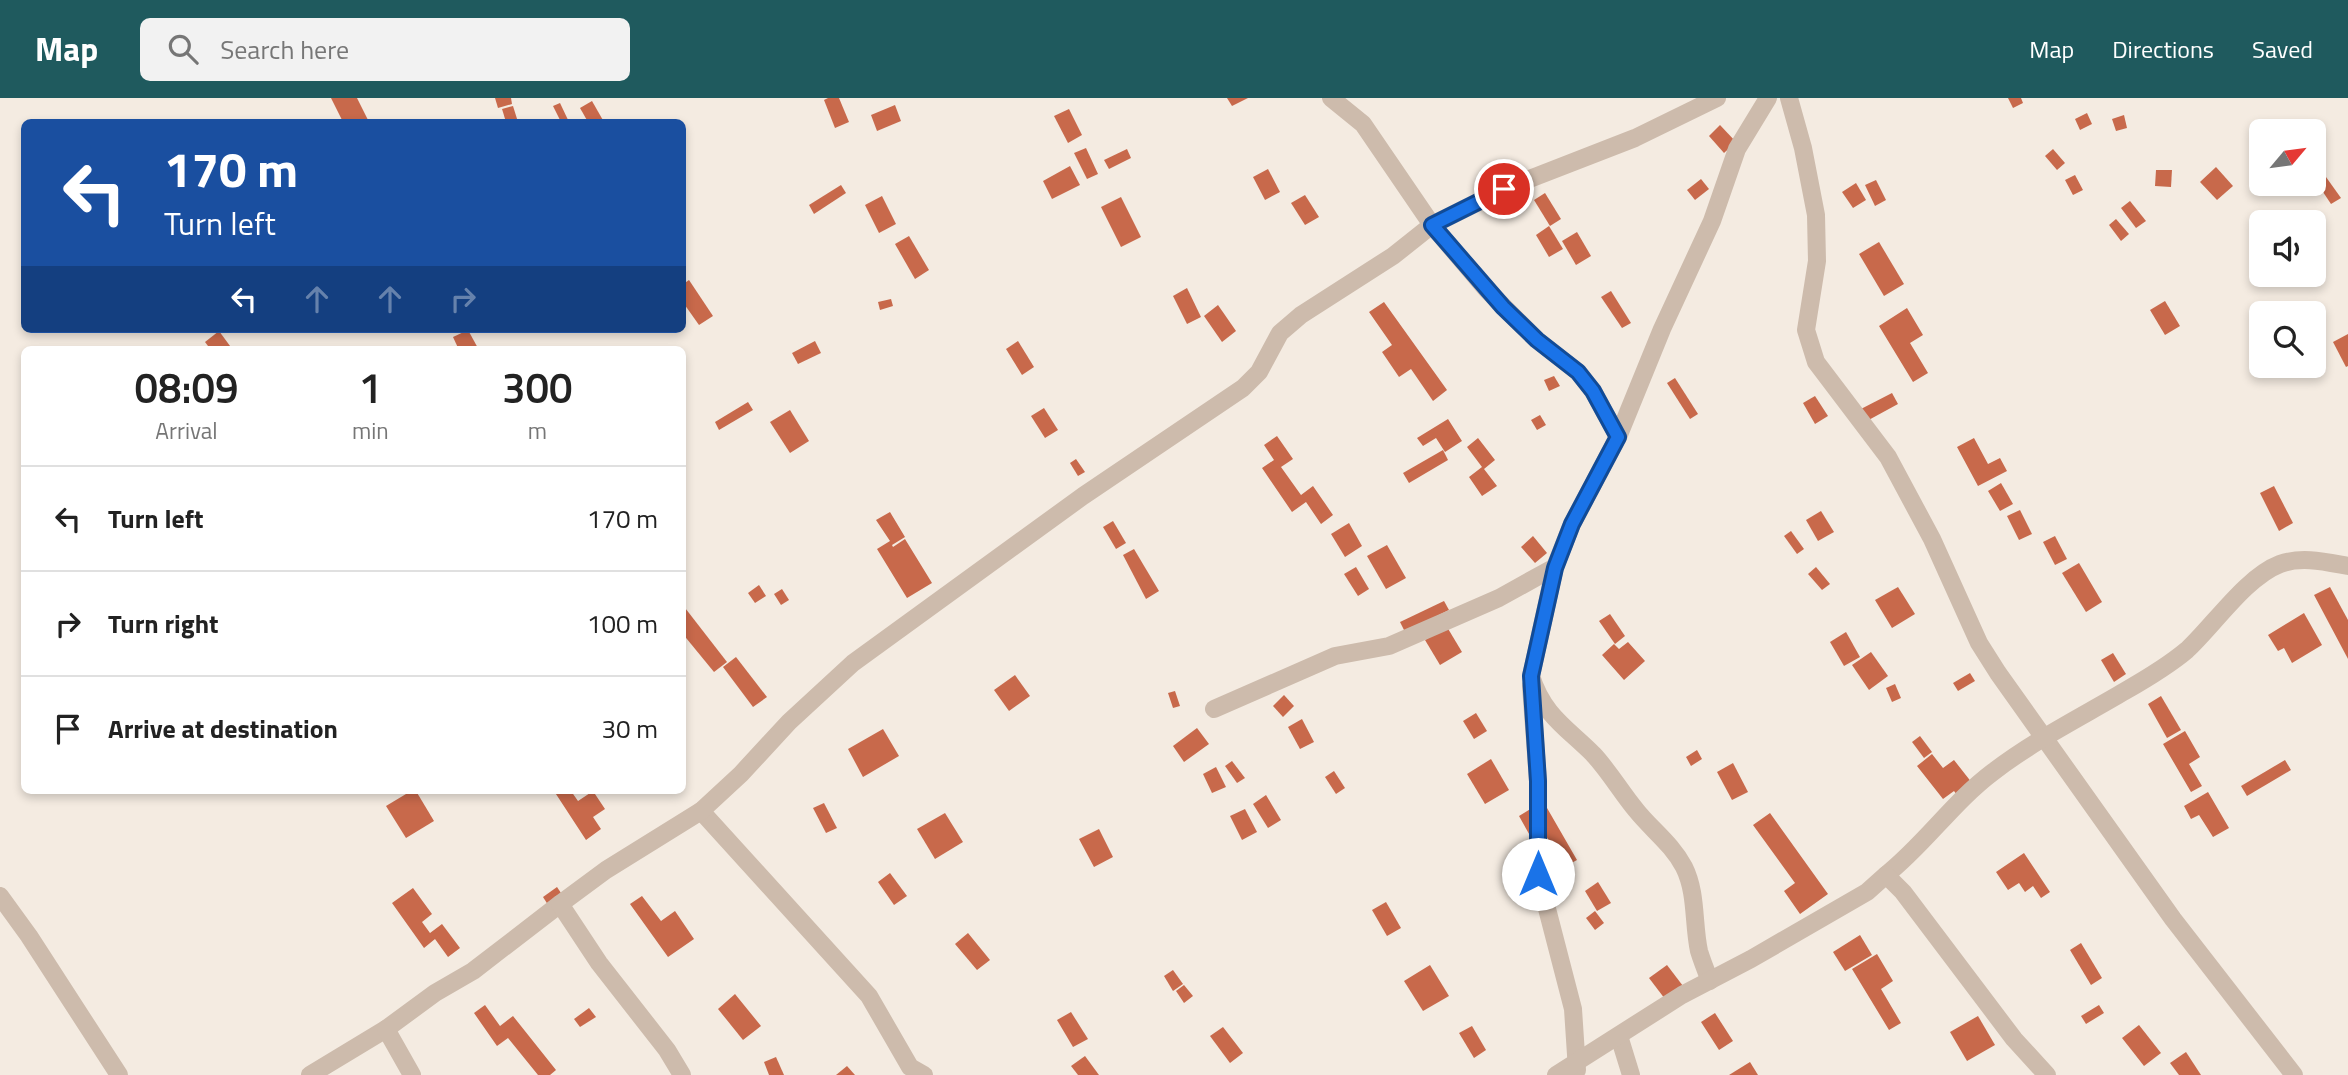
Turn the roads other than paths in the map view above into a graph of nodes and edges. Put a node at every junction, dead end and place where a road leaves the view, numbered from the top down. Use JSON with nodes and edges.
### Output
{"nodes":[{"id":1,"x":1331,"y":98,"type":"edge"},
{"id":2,"x":1717,"y":98,"type":"edge"},
{"id":3,"x":1768,"y":98,"type":"edge"},
{"id":4,"x":1789,"y":98,"type":"edge"},
{"id":5,"x":1432,"y":225,"type":"junction"},
{"id":6,"x":1618,"y":437,"type":"junction"},
{"id":7,"x":2348,"y":566,"type":"edge"},
{"id":8,"x":1555,"y":568,"type":"junction"},
{"id":9,"x":1531,"y":676,"type":"junction"},
{"id":10,"x":1214,"y":709,"type":"dead end"},
{"id":11,"x":2043,"y":739,"type":"junction"},
{"id":12,"x":701,"y":811,"type":"junction"},
{"id":13,"x":1886,"y":875,"type":"junction"},
{"id":14,"x":0,"y":896,"type":"edge"},
{"id":15,"x":560,"y":904,"type":"junction"},
{"id":16,"x":1710,"y":981,"type":"junction"},
{"id":17,"x":386,"y":1029,"type":"junction"},
{"id":18,"x":1619,"y":1036,"type":"junction"},
{"id":19,"x":1577,"y":1069,"type":"edge"},
{"id":20,"x":119,"y":1075,"type":"edge"},
{"id":21,"x":310,"y":1075,"type":"edge"},
{"id":22,"x":412,"y":1075,"type":"edge"},
{"id":23,"x":681,"y":1075,"type":"edge"},
{"id":24,"x":924,"y":1075,"type":"edge"},
{"id":25,"x":1556,"y":1075,"type":"edge"},
{"id":26,"x":1631,"y":1075,"type":"edge"},
{"id":27,"x":2048,"y":1075,"type":"edge"},
{"id":28,"x":2294,"y":1075,"type":"edge"},
{"id":29,"x":2305,"y":1075,"type":"edge"}],
"edges":[{"from":1,"to":5,"type":"street"},
{"from":2,"to":5,"type":"street"},
{"from":3,"to":6,"type":"street"},
{"from":4,"to":11,"type":"street"},
{"from":5,"to":6,"type":"street"},
{"from":5,"to":12,"type":"street"},
{"from":6,"to":8,"type":"street"},
{"from":7,"to":11,"type":"street"},
{"from":8,"to":9,"type":"street"},
{"from":8,"to":10,"type":"street"},
{"from":9,"to":16,"type":"street"},
{"from":9,"to":19,"type":"street"},
{"from":11,"to":13,"type":"street"},
{"from":11,"to":28,"type":"street"},
{"from":12,"to":15,"type":"street"},
{"from":12,"to":24,"type":"street"},
{"from":13,"to":16,"type":"street"},
{"from":13,"to":27,"type":"street"},
{"from":14,"to":20,"type":"street"},
{"from":15,"to":17,"type":"street"},
{"from":15,"to":23,"type":"street"},
{"from":16,"to":18,"type":"street"},
{"from":17,"to":21,"type":"street"},
{"from":17,"to":22,"type":"street"},
{"from":18,"to":19,"type":"street"},
{"from":18,"to":26,"type":"street"},
{"from":19,"to":25,"type":"street"},
{"from":28,"to":29,"type":"street"}]}
